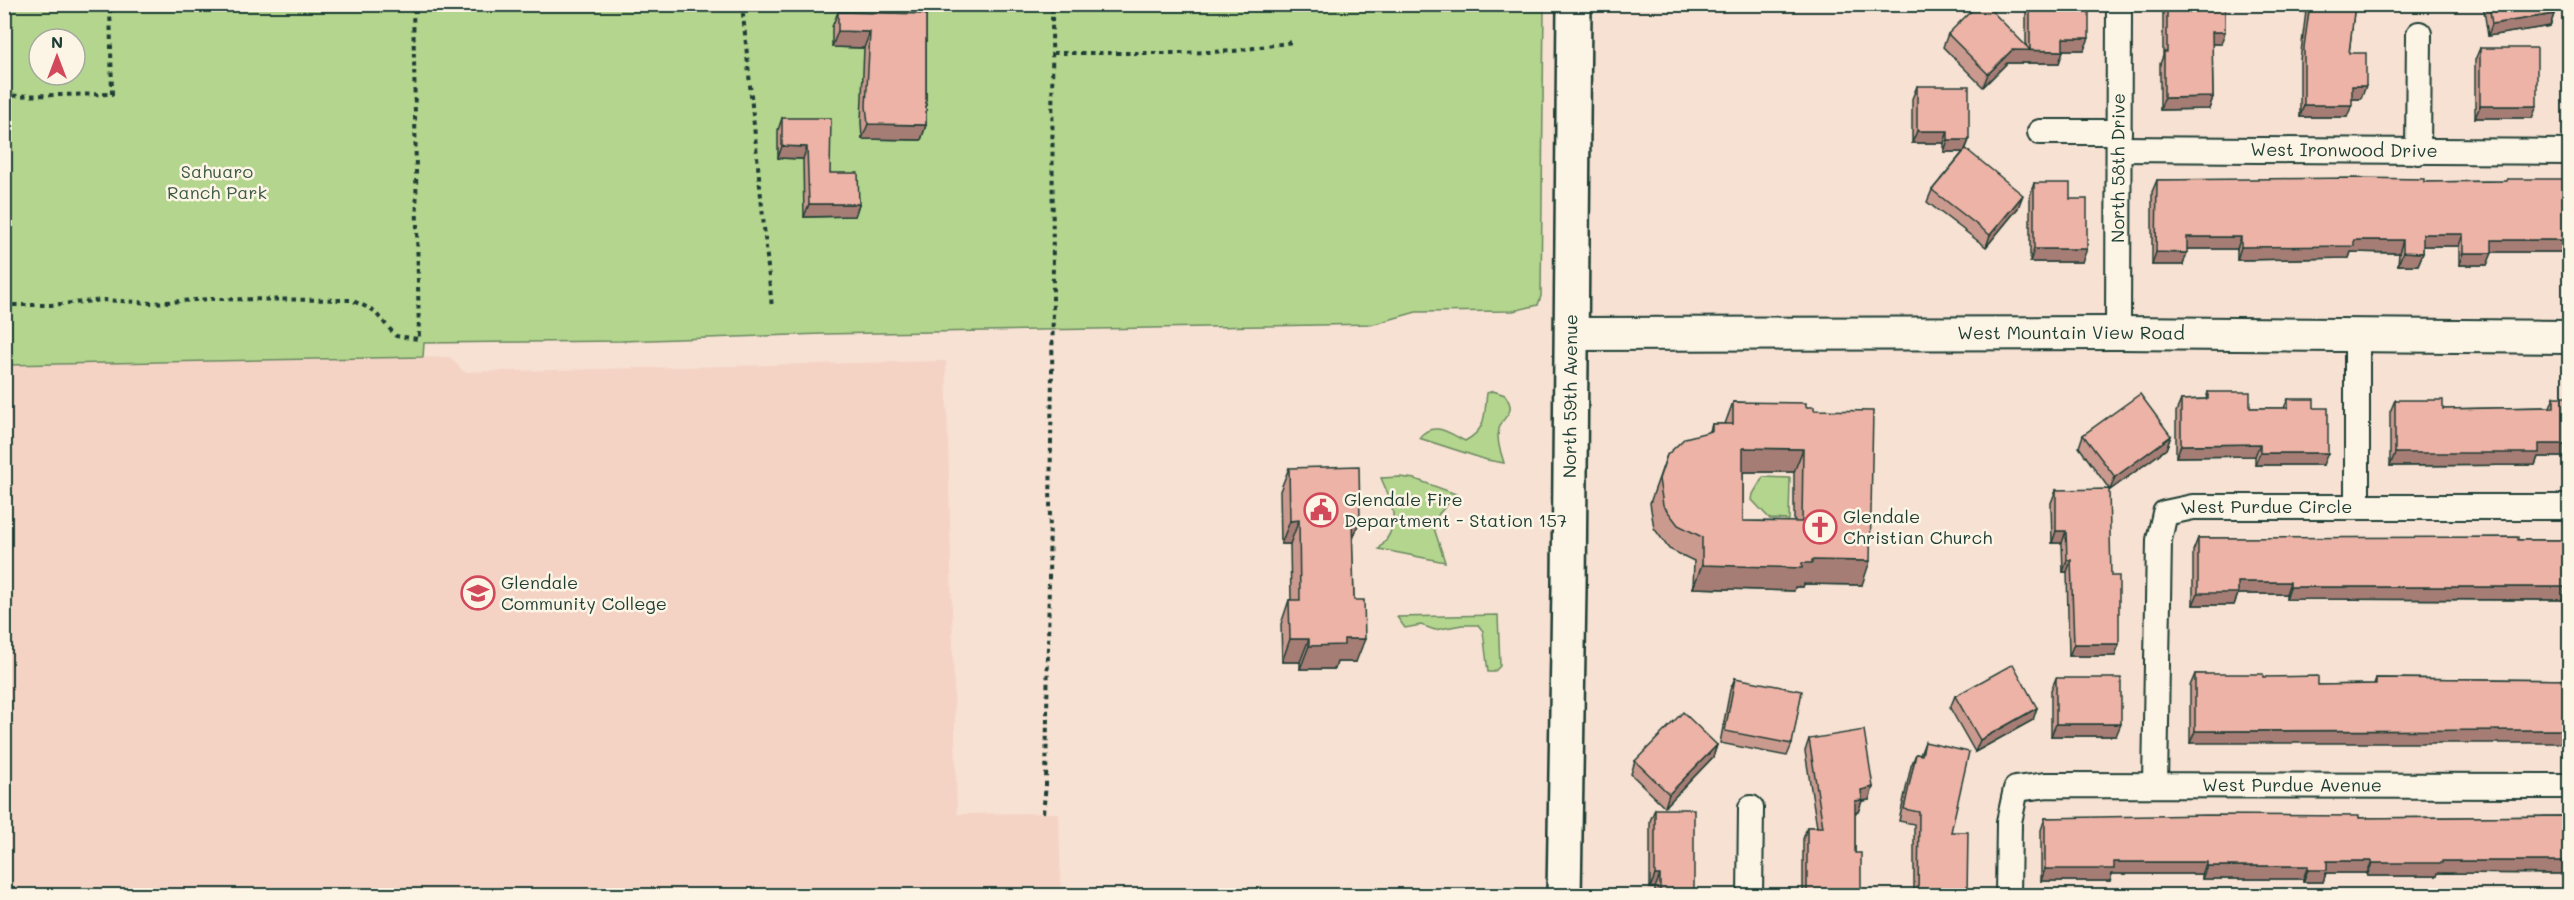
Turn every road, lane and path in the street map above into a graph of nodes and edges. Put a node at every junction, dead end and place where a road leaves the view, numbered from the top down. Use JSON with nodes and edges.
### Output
{"nodes":[{"id":1,"x":110,"y":4,"type":"edge"},
{"id":2,"x":413,"y":4,"type":"edge"},
{"id":3,"x":742,"y":4,"type":"edge"},
{"id":4,"x":1052,"y":4,"type":"edge"},
{"id":5,"x":1574,"y":4,"type":"edge"},
{"id":6,"x":2119,"y":4,"type":"edge"},
{"id":7,"x":2419,"y":34,"type":"dead end"},
{"id":8,"x":1293,"y":42,"type":"dead end"},
{"id":9,"x":1053,"y":53,"type":"junction"},
{"id":10,"x":4,"y":96,"type":"edge"},
{"id":11,"x":2040,"y":132,"type":"dead end"},
{"id":12,"x":2119,"y":141,"type":"junction"},
{"id":13,"x":2418,"y":152,"type":"junction"},
{"id":14,"x":2570,"y":152,"type":"edge"},
{"id":15,"x":4,"y":305,"type":"edge"},
{"id":16,"x":772,"y":308,"type":"dead end"},
{"id":17,"x":2118,"y":333,"type":"junction"},
{"id":18,"x":1571,"y":334,"type":"junction"},
{"id":19,"x":2357,"y":335,"type":"junction"},
{"id":20,"x":2570,"y":337,"type":"edge"},
{"id":21,"x":2357,"y":507,"type":"junction"},
{"id":22,"x":2570,"y":507,"type":"edge"},
{"id":23,"x":2155,"y":785,"type":"junction"},
{"id":24,"x":2570,"y":786,"type":"edge"},
{"id":25,"x":1751,"y":808,"type":"dead end"},
{"id":26,"x":1043,"y":813,"type":"dead end"},
{"id":27,"x":1564,"y":896,"type":"edge"},
{"id":28,"x":1750,"y":896,"type":"edge"},
{"id":29,"x":2008,"y":896,"type":"edge"}],
"edges":[{"from":1,"to":10,"type":"path"},
{"from":2,"to":15,"type":"path"},
{"from":3,"to":16,"type":"path"},
{"from":4,"to":9,"type":"path"},
{"from":5,"to":18,"type":"main road","name":"North 59th Avenue"},
{"from":6,"to":12,"type":"street","name":"North 58th Drive"},
{"from":7,"to":13,"type":"street"},
{"from":8,"to":9,"type":"path"},
{"from":9,"to":26,"type":"path"},
{"from":11,"to":12,"type":"street","name":"West Ironwood Drive"},
{"from":12,"to":13,"type":"street","name":"West Ironwood Drive"},
{"from":12,"to":17,"type":"street","name":"North 58th Drive"},
{"from":13,"to":14,"type":"street","name":"West Ironwood Drive"},
{"from":17,"to":18,"type":"street","name":"West Mountain View Road"},
{"from":17,"to":19,"type":"street","name":"West Mountain View Road"},
{"from":18,"to":27,"type":"main road","name":"North 59th Avenue"},
{"from":19,"to":20,"type":"street","name":"West Mountain View Road"},
{"from":19,"to":21,"type":"street"},
{"from":21,"to":22,"type":"street","name":"West Purdue Circle"},
{"from":21,"to":23,"type":"street","name":"West Purdue Circle"},
{"from":23,"to":24,"type":"street","name":"West Purdue Avenue"},
{"from":23,"to":29,"type":"street","name":"West Purdue Avenue"},
{"from":25,"to":28,"type":"street"}]}
